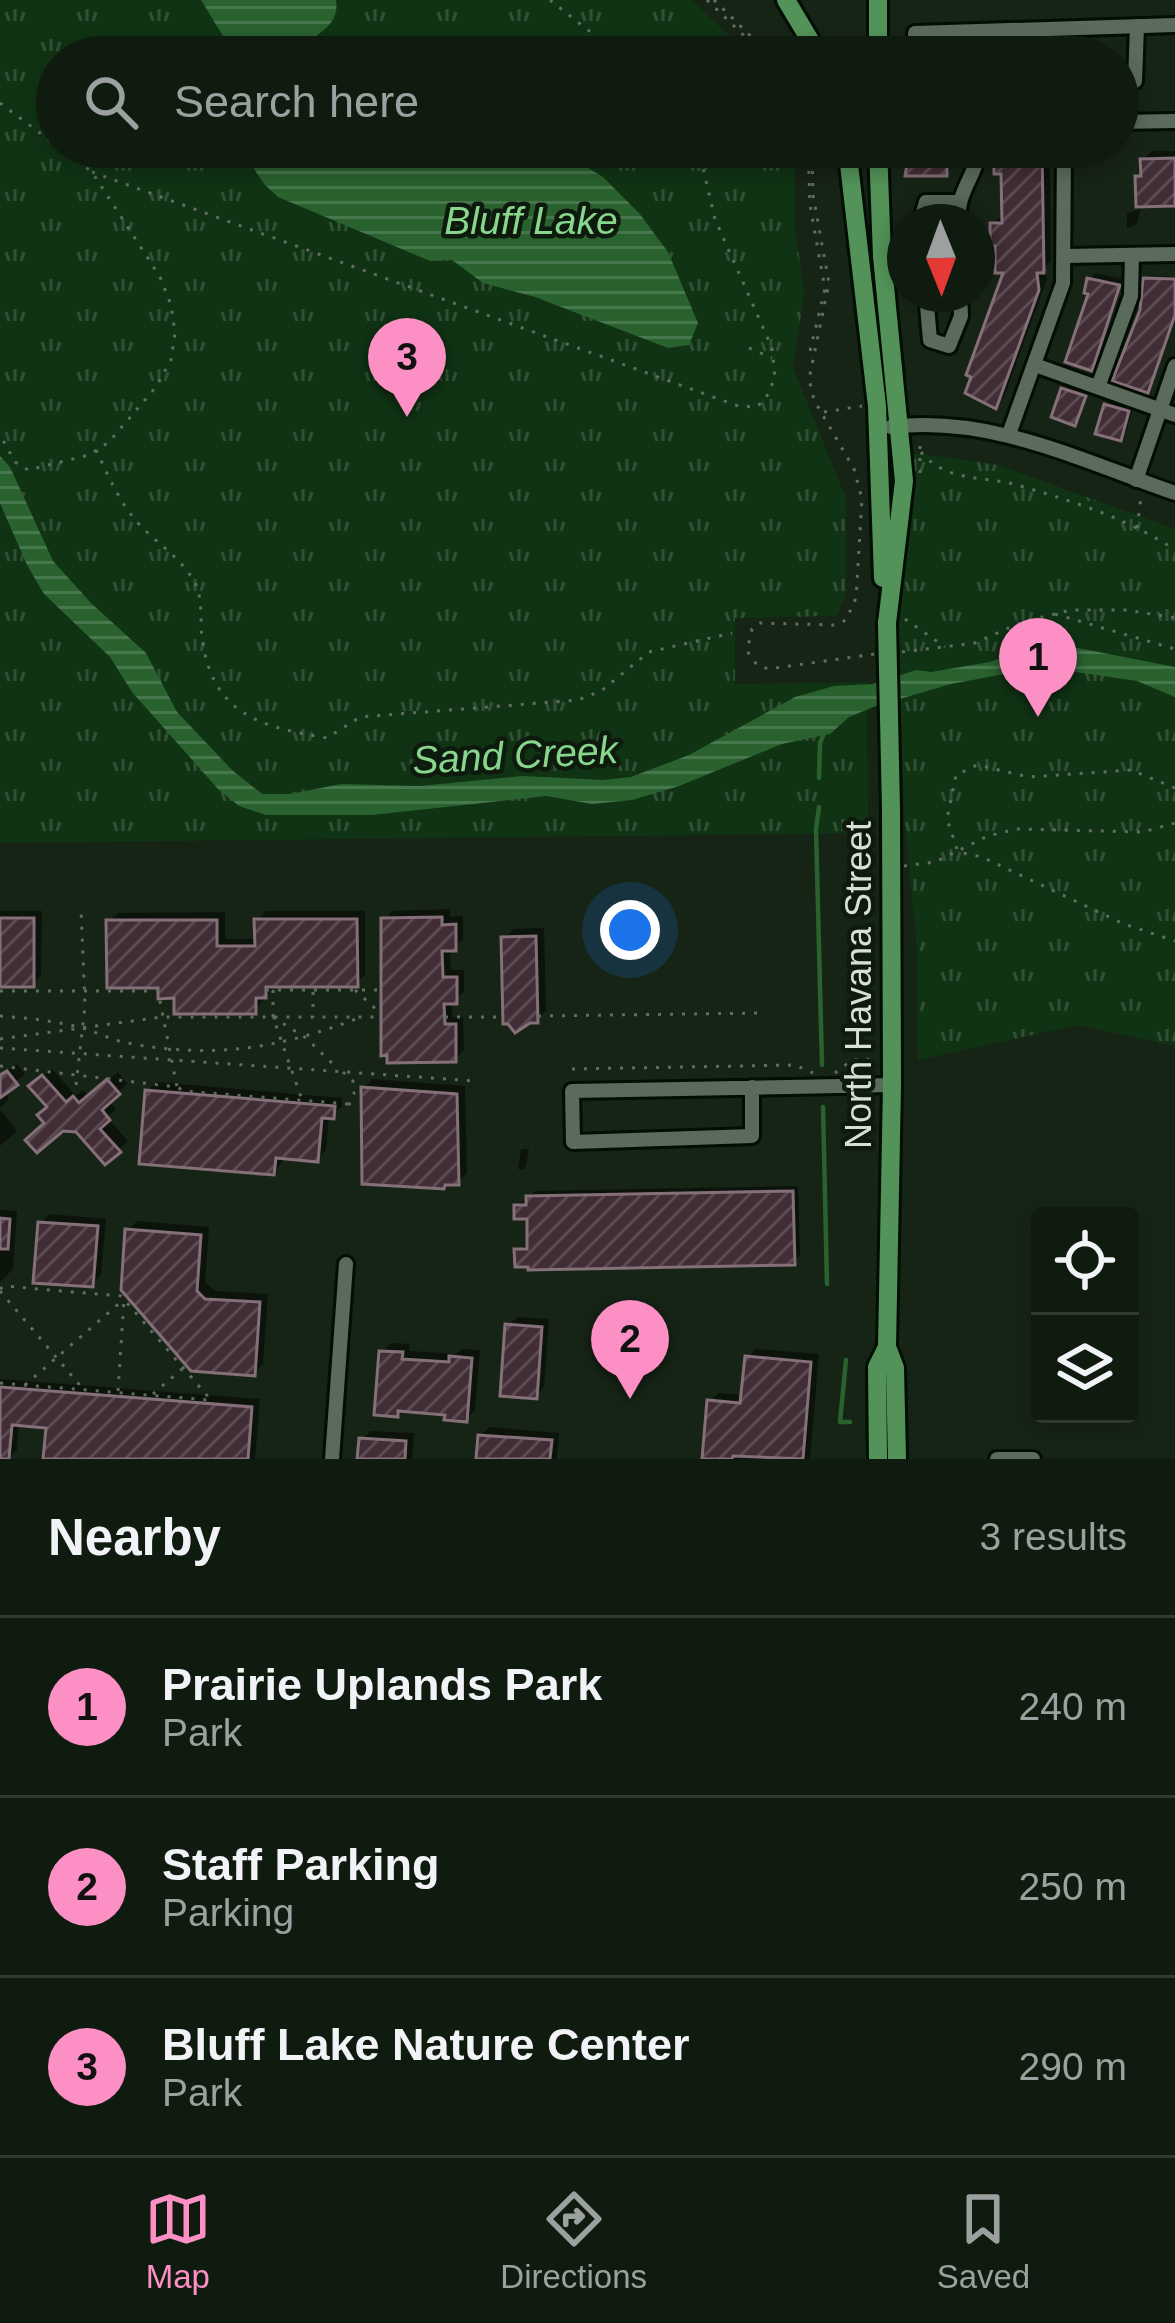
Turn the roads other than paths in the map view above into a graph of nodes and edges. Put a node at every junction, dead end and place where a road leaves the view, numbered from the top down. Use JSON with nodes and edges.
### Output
{"nodes":[{"id":1,"x":786,"y":0,"type":"edge"},
{"id":2,"x":878,"y":0,"type":"edge"},
{"id":3,"x":1175,"y":25,"type":"edge"},
{"id":4,"x":1137,"y":26,"type":"junction"},
{"id":5,"x":807,"y":36,"type":"edge"},
{"id":6,"x":878,"y":36,"type":"edge"},
{"id":7,"x":915,"y":36,"type":"edge"},
{"id":8,"x":1137,"y":36,"type":"edge"},
{"id":9,"x":1139,"y":122,"type":"edge"},
{"id":10,"x":1175,"y":122,"type":"edge"},
{"id":11,"x":850,"y":168,"type":"edge"},
{"id":12,"x":879,"y":168,"type":"edge"},
{"id":13,"x":974,"y":168,"type":"edge"},
{"id":14,"x":1064,"y":168,"type":"edge"},
{"id":15,"x":957,"y":202,"type":"joint"},
{"id":16,"x":925,"y":204,"type":"edge"},
{"id":17,"x":1175,"y":254,"type":"edge"},
{"id":18,"x":1132,"y":255,"type":"junction"},
{"id":19,"x":1065,"y":256,"type":"junction"},
{"id":20,"x":928,"y":312,"type":"edge"},
{"id":21,"x":961,"y":312,"type":"edge"},
{"id":22,"x":1035,"y":364,"type":"junction"},
{"id":23,"x":1175,"y":366,"type":"edge"},
{"id":24,"x":1097,"y":387,"type":"junction"},
{"id":25,"x":1167,"y":413,"type":"edge"},
{"id":26,"x":899,"y":426,"type":"junction"},
{"id":27,"x":878,"y":428,"type":"junction"},
{"id":28,"x":1010,"y":434,"type":"junction"},
{"id":29,"x":1136,"y":480,"type":"junction"},
{"id":30,"x":1175,"y":493,"type":"edge"},
{"id":31,"x":892,"y":621,"type":"junction"},
{"id":32,"x":892,"y":1085,"type":"junction"},
{"id":33,"x":752,"y":1088,"type":"junction"},
{"id":34,"x":346,"y":1264,"type":"dead end"},
{"id":35,"x":887,"y":1347,"type":"junction"},
{"id":36,"x":332,"y":1459,"type":"edge"},
{"id":37,"x":878,"y":1459,"type":"edge"},
{"id":38,"x":897,"y":1459,"type":"edge"},
{"id":39,"x":997,"y":1459,"type":"edge"},
{"id":40,"x":1033,"y":1459,"type":"edge"}],
"edges":[{"from":1,"to":5,"type":"main road"},
{"from":2,"to":6,"type":"main road"},
{"from":3,"to":4,"type":"street"},
{"from":4,"to":7,"type":"street"},
{"from":4,"to":8,"type":"street"},
{"from":9,"to":10,"type":"street"},
{"from":11,"to":27,"type":"main road","name":"North Havana Street"},
{"from":12,"to":26,"type":"main road","name":"North Havana Street"},
{"from":13,"to":15,"type":"street"},
{"from":14,"to":19,"type":"street"},
{"from":15,"to":16,"type":"street"},
{"from":17,"to":18,"type":"street"},
{"from":18,"to":19,"type":"street"},
{"from":18,"to":24,"type":"street"},
{"from":19,"to":22,"type":"street"},
{"from":20,"to":21,"type":"street"},
{"from":22,"to":24,"type":"street"},
{"from":22,"to":28,"type":"street"},
{"from":23,"to":25,"type":"street"},
{"from":24,"to":25,"type":"street"},
{"from":25,"to":29,"type":"street"},
{"from":26,"to":27,"type":"street"},
{"from":26,"to":28,"type":"street"},
{"from":26,"to":31,"type":"main road","name":"North Havana Street"},
{"from":27,"to":31,"type":"main road","name":"North Havana Street"},
{"from":28,"to":29,"type":"street"},
{"from":29,"to":30,"type":"street"},
{"from":31,"to":32,"type":"main road","name":"North Havana Street","bridge":true},
{"from":32,"to":33,"type":"street"},
{"from":32,"to":35,"type":"main road","name":"North Havana Street"},
{"from":33,"to":33,"type":"street"},
{"from":34,"to":36,"type":"street"},
{"from":35,"to":37,"type":"main road","name":"North Havana Street"},
{"from":35,"to":38,"type":"main road","name":"North Havana Street"},
{"from":39,"to":40,"type":"street"}]}
